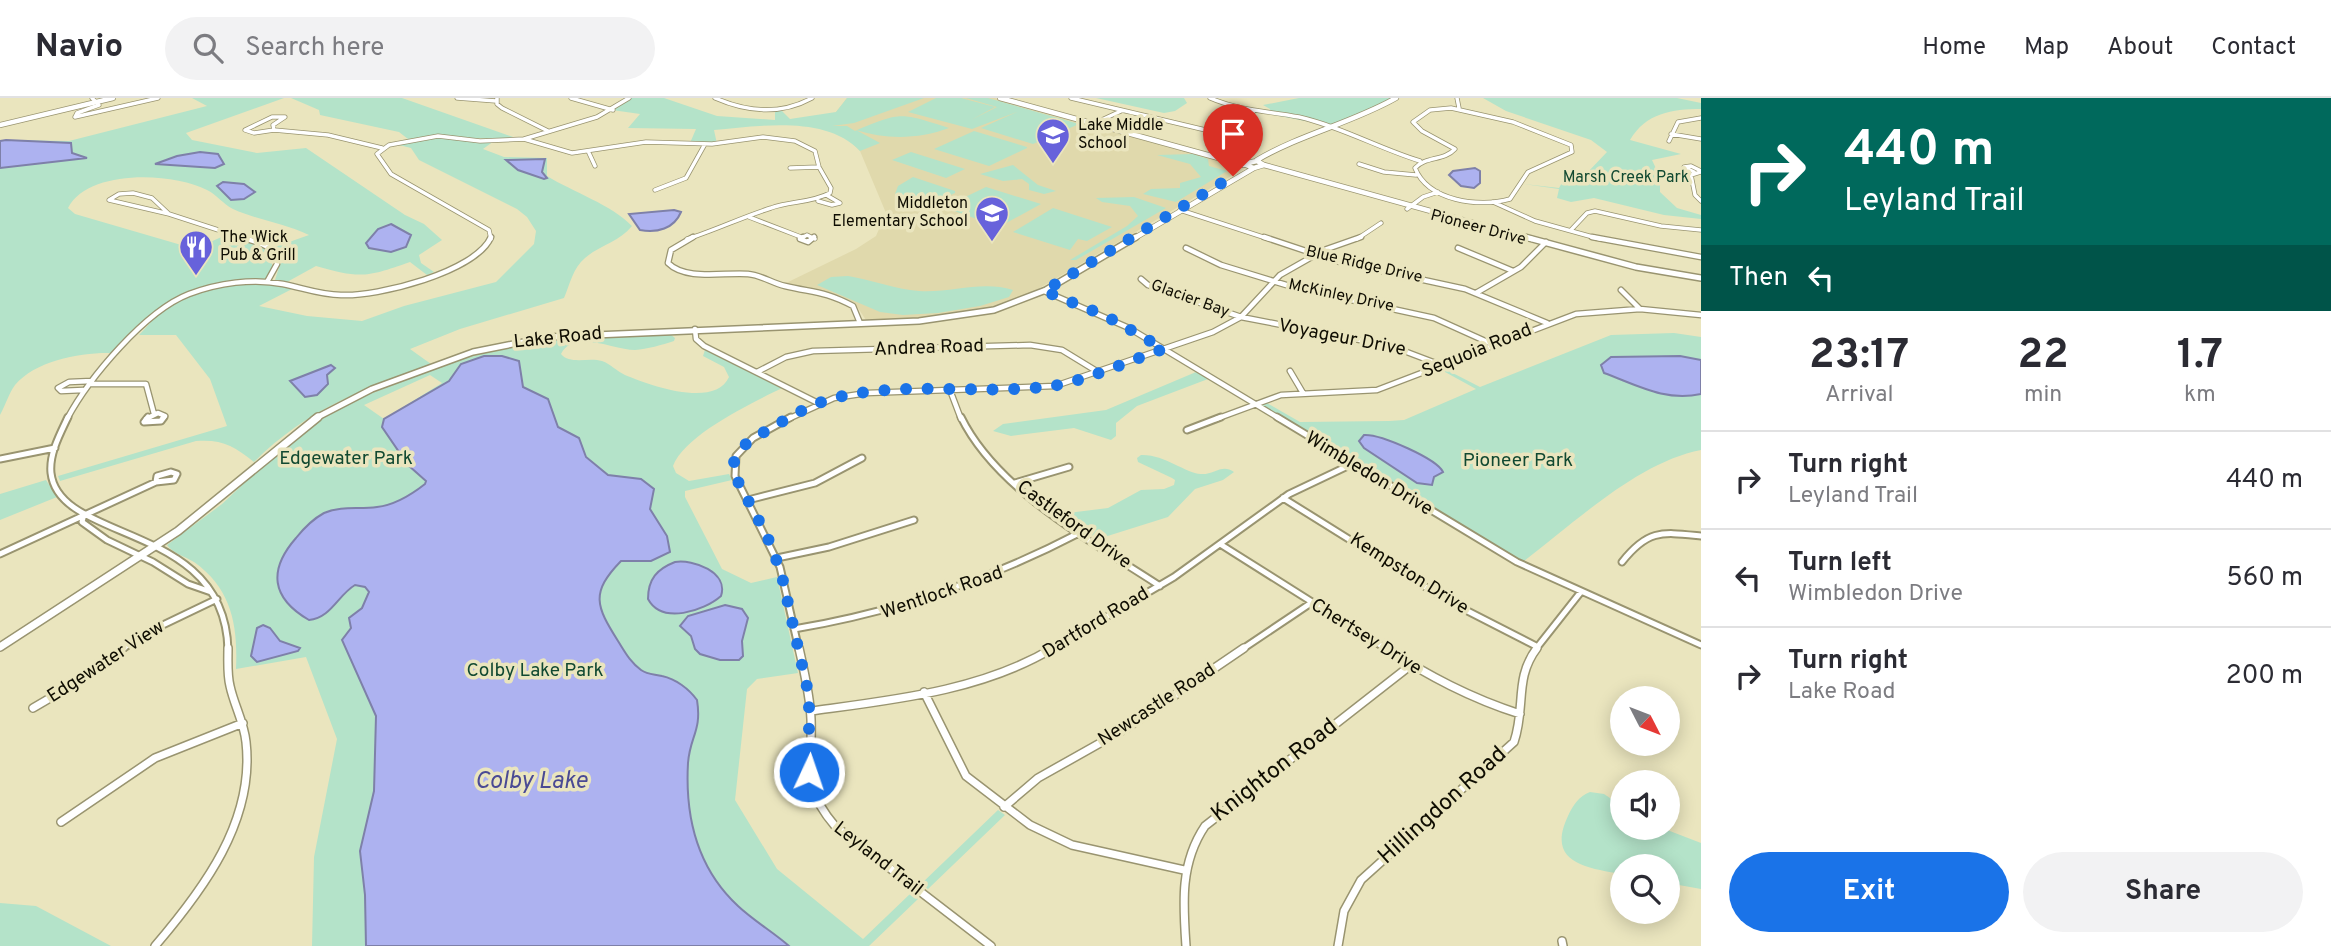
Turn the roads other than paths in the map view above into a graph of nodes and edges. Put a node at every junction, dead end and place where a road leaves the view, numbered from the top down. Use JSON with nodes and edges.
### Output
{"nodes":[{"id":1,"x":113,"y":98,"type":"edge"},
{"id":2,"x":158,"y":98,"type":"edge"},
{"id":3,"x":457,"y":98,"type":"edge"},
{"id":4,"x":571,"y":98,"type":"edge"},
{"id":5,"x":629,"y":98,"type":"edge"},
{"id":6,"x":715,"y":98,"type":"edge"},
{"id":7,"x":812,"y":98,"type":"edge"},
{"id":8,"x":1000,"y":98,"type":"edge"},
{"id":9,"x":1071,"y":98,"type":"edge"},
{"id":10,"x":1210,"y":98,"type":"edge"},
{"id":11,"x":1396,"y":98,"type":"edge"},
{"id":12,"x":1457,"y":98,"type":"edge"},
{"id":13,"x":94,"y":100,"type":"edge"},
{"id":14,"x":496,"y":100,"type":"edge"},
{"id":15,"x":1459,"y":108,"type":"junction"},
{"id":16,"x":613,"y":110,"type":"junction"},
{"id":17,"x":1121,"y":111,"type":"junction"},
{"id":18,"x":1252,"y":112,"type":"junction"},
{"id":19,"x":1701,"y":118,"type":"edge"},
{"id":20,"x":1096,"y":123,"type":"junction"},
{"id":21,"x":0,"y":125,"type":"edge"},
{"id":22,"x":1331,"y":126,"type":"junction"},
{"id":23,"x":274,"y":130,"type":"junction"},
{"id":24,"x":548,"y":131,"type":"junction"},
{"id":25,"x":1671,"y":134,"type":"junction"},
{"id":26,"x":524,"y":139,"type":"junction"},
{"id":27,"x":1701,"y":139,"type":"edge"},
{"id":28,"x":1669,"y":141,"type":"dead end"},
{"id":29,"x":705,"y":144,"type":"junction"},
{"id":30,"x":1289,"y":144,"type":"junction"},
{"id":31,"x":1184,"y":147,"type":"junction"},
{"id":32,"x":382,"y":148,"type":"junction"},
{"id":33,"x":589,"y":153,"type":"junction"},
{"id":34,"x":1252,"y":160,"type":"junction"},
{"id":35,"x":1420,"y":161,"type":"junction"},
{"id":36,"x":1359,"y":164,"type":"dead end"},
{"id":37,"x":1244,"y":165,"type":"junction"},
{"id":38,"x":1265,"y":165,"type":"junction"},
{"id":39,"x":595,"y":166,"type":"dead end"},
{"id":40,"x":819,"y":167,"type":"junction"},
{"id":41,"x":790,"y":168,"type":"dead end"},
{"id":42,"x":1255,"y":168,"type":"junction"},
{"id":43,"x":1701,"y":171,"type":"edge"},
{"id":44,"x":1694,"y":172,"type":"junction"},
{"id":45,"x":1416,"y":175,"type":"junction"},
{"id":46,"x":655,"y":190,"type":"dead end"},
{"id":47,"x":1438,"y":192,"type":"junction"},
{"id":48,"x":1694,"y":192,"type":"junction"},
{"id":49,"x":1701,"y":193,"type":"edge"},
{"id":50,"x":828,"y":196,"type":"junction"},
{"id":51,"x":817,"y":200,"type":"junction"},
{"id":52,"x":1701,"y":201,"type":"edge"},
{"id":53,"x":1493,"y":202,"type":"junction"},
{"id":54,"x":1408,"y":207,"type":"junction"},
{"id":55,"x":1180,"y":210,"type":"junction"},
{"id":56,"x":169,"y":214,"type":"junction"},
{"id":57,"x":749,"y":217,"type":"junction"},
{"id":58,"x":1381,"y":223,"type":"dead end"},
{"id":59,"x":1571,"y":230,"type":"junction"},
{"id":60,"x":1701,"y":230,"type":"edge"},
{"id":61,"x":801,"y":237,"type":"dead end"},
{"id":62,"x":1545,"y":244,"type":"junction"},
{"id":63,"x":1458,"y":247,"type":"dead end"},
{"id":64,"x":1186,"y":248,"type":"dead end"},
{"id":65,"x":1316,"y":255,"type":"junction"},
{"id":66,"x":1701,"y":257,"type":"edge"},
{"id":67,"x":1513,"y":271,"type":"junction"},
{"id":68,"x":1141,"y":279,"type":"dead end"},
{"id":69,"x":1701,"y":280,"type":"edge"},
{"id":70,"x":1273,"y":281,"type":"junction"},
{"id":71,"x":267,"y":282,"type":"junction"},
{"id":72,"x":1621,"y":290,"type":"dead end"},
{"id":73,"x":1044,"y":291,"type":"junction"},
{"id":74,"x":1476,"y":293,"type":"junction"},
{"id":75,"x":1640,"y":309,"type":"junction"},
{"id":76,"x":1701,"y":315,"type":"edge"},
{"id":77,"x":1241,"y":317,"type":"junction"},
{"id":78,"x":860,"y":323,"type":"junction"},
{"id":79,"x":1547,"y":323,"type":"junction"},
{"id":80,"x":695,"y":329,"type":"junction"},
{"id":81,"x":1494,"y":345,"type":"junction"},
{"id":82,"x":1164,"y":349,"type":"junction"},
{"id":83,"x":1441,"y":365,"type":"junction"},
{"id":84,"x":1290,"y":371,"type":"dead end"},
{"id":85,"x":757,"y":372,"type":"junction"},
{"id":86,"x":1098,"y":372,"type":"junction"},
{"id":87,"x":90,"y":382,"type":"junction"},
{"id":88,"x":84,"y":390,"type":"junction"},
{"id":89,"x":950,"y":390,"type":"junction"},
{"id":90,"x":1303,"y":393,"type":"junction"},
{"id":91,"x":818,"y":403,"type":"junction"},
{"id":92,"x":1254,"y":404,"type":"junction"},
{"id":93,"x":154,"y":414,"type":"dead end"},
{"id":94,"x":1187,"y":430,"type":"dead end"},
{"id":95,"x":55,"y":448,"type":"junction"},
{"id":96,"x":862,"y":458,"type":"dead end"},
{"id":97,"x":0,"y":459,"type":"edge"},
{"id":98,"x":1352,"y":464,"type":"junction"},
{"id":99,"x":1069,"y":467,"type":"dead end"},
{"id":100,"x":156,"y":482,"type":"dead end"},
{"id":101,"x":1015,"y":483,"type":"junction"},
{"id":102,"x":1283,"y":498,"type":"junction"},
{"id":103,"x":748,"y":499,"type":"junction"},
{"id":104,"x":84,"y":514,"type":"junction"},
{"id":105,"x":914,"y":520,"type":"dead end"},
{"id":106,"x":1081,"y":532,"type":"junction"},
{"id":107,"x":1701,"y":536,"type":"edge"},
{"id":108,"x":1220,"y":544,"type":"junction"},
{"id":109,"x":156,"y":546,"type":"junction"},
{"id":110,"x":0,"y":554,"type":"edge"},
{"id":111,"x":141,"y":556,"type":"junction"},
{"id":112,"x":776,"y":558,"type":"junction"},
{"id":113,"x":1622,"y":562,"type":"dead end"},
{"id":114,"x":1160,"y":586,"type":"junction"},
{"id":115,"x":211,"y":592,"type":"junction"},
{"id":116,"x":1580,"y":593,"type":"junction"},
{"id":117,"x":217,"y":599,"type":"junction"},
{"id":118,"x":1311,"y":603,"type":"junction"},
{"id":119,"x":794,"y":629,"type":"junction"},
{"id":120,"x":1701,"y":645,"type":"edge"},
{"id":121,"x":1536,"y":646,"type":"junction"},
{"id":122,"x":0,"y":647,"type":"edge"},
{"id":123,"x":1411,"y":665,"type":"junction"},
{"id":124,"x":924,"y":692,"type":"junction"},
{"id":125,"x":33,"y":708,"type":"dead end"},
{"id":126,"x":811,"y":711,"type":"junction"},
{"id":127,"x":1520,"y":714,"type":"junction"},
{"id":128,"x":243,"y":723,"type":"junction"},
{"id":129,"x":1004,"y":807,"type":"junction"},
{"id":130,"x":61,"y":822,"type":"dead end"},
{"id":131,"x":1184,"y":870,"type":"junction"},
{"id":132,"x":155,"y":946,"type":"edge"},
{"id":133,"x":991,"y":946,"type":"edge"},
{"id":134,"x":1186,"y":946,"type":"edge"},
{"id":135,"x":1338,"y":946,"type":"edge"}],
"edges":[{"from":1,"to":13,"type":"main road"},
{"from":2,"to":13,"type":"street"},
{"from":3,"to":14,"type":"street"},
{"from":4,"to":16,"type":"street"},
{"from":5,"to":16,"type":"street"},
{"from":6,"to":7,"type":"street"},
{"from":8,"to":20,"type":"street"},
{"from":9,"to":17,"type":"street"},
{"from":10,"to":18,"type":"street"},
{"from":11,"to":22,"type":"street"},
{"from":12,"to":15,"type":"street"},
{"from":13,"to":21,"type":"main road"},
{"from":14,"to":24,"type":"street"},
{"from":15,"to":35,"type":"street"},
{"from":15,"to":53,"type":"street"},
{"from":16,"to":24,"type":"street"},
{"from":17,"to":18,"type":"street"},
{"from":17,"to":20,"type":"street"},
{"from":18,"to":22,"type":"street"},
{"from":19,"to":25,"type":"street"},
{"from":20,"to":31,"type":"street"},
{"from":22,"to":30,"type":"street"},
{"from":22,"to":35,"type":"street"},
{"from":23,"to":23,"type":"street"},
{"from":23,"to":32,"type":"street"},
{"from":24,"to":26,"type":"street"},
{"from":25,"to":27,"type":"street"},
{"from":25,"to":28,"type":"street"},
{"from":26,"to":32,"type":"street"},
{"from":26,"to":33,"type":"street"},
{"from":29,"to":33,"type":"street"},
{"from":29,"to":40,"type":"street"},
{"from":29,"to":46,"type":"street"},
{"from":30,"to":34,"type":"street"},
{"from":30,"to":38,"type":"street"},
{"from":31,"to":34,"type":"street"},
{"from":31,"to":37,"type":"street"},
{"from":32,"to":71,"type":"street"},
{"from":33,"to":39,"type":"street"},
{"from":34,"to":37,"type":"street","name":"Lake Road"},
{"from":34,"to":38,"type":"street","name":"Pioneer Drive"},
{"from":35,"to":45,"type":"street"},
{"from":36,"to":45,"type":"street"},
{"from":37,"to":42,"type":"street","name":"Pioneer Drive"},
{"from":37,"to":55,"type":"street","name":"Lake Road"},
{"from":38,"to":42,"type":"street","name":"Lake Road"},
{"from":38,"to":54,"type":"street","name":"Pioneer Drive"},
{"from":40,"to":41,"type":"street"},
{"from":40,"to":50,"type":"street"},
{"from":42,"to":54,"type":"street","name":"Pioneer Drive"},
{"from":42,"to":55,"type":"street","name":"Lake Road"},
{"from":43,"to":44,"type":"street"},
{"from":43,"to":44,"type":"street"},
{"from":44,"to":48,"type":"street"},
{"from":45,"to":47,"type":"street"},
{"from":47,"to":53,"type":"street"},
{"from":47,"to":54,"type":"street"},
{"from":48,"to":49,"type":"street"},
{"from":48,"to":52,"type":"street"},
{"from":50,"to":51,"type":"street"},
{"from":50,"to":51,"type":"street"},
{"from":51,"to":57,"type":"street"},
{"from":53,"to":59,"type":"street"},
{"from":54,"to":62,"type":"street","name":"Pioneer Drive"},
{"from":55,"to":65,"type":"street","name":"Blue Ridge Drive"},
{"from":55,"to":73,"type":"street","name":"Lake Road"},
{"from":56,"to":56,"type":"street"},
{"from":56,"to":71,"type":"street"},
{"from":57,"to":61,"type":"street"},
{"from":57,"to":78,"type":"street"},
{"from":58,"to":65,"type":"street"},
{"from":59,"to":60,"type":"street"},
{"from":59,"to":66,"type":"street"},
{"from":62,"to":67,"type":"street"},
{"from":62,"to":69,"type":"street","name":"Pioneer Drive"},
{"from":63,"to":67,"type":"street"},
{"from":64,"to":70,"type":"street","name":"McKinley Drive"},
{"from":65,"to":70,"type":"street"},
{"from":65,"to":74,"type":"street","name":"Blue Ridge Drive"},
{"from":67,"to":74,"type":"street"},
{"from":68,"to":77,"type":"street","name":"Glacier Bay"},
{"from":70,"to":77,"type":"street"},
{"from":70,"to":81,"type":"street","name":"McKinley Drive"},
{"from":71,"to":87,"type":"street"},
{"from":72,"to":75,"type":"street"},
{"from":73,"to":78,"type":"street","name":"Lake Road"},
{"from":73,"to":82,"type":"street","name":"Wimbledon Drive"},
{"from":74,"to":79,"type":"street","name":"Blue Ridge Drive"},
{"from":75,"to":76,"type":"street","name":"Sequoia Road"},
{"from":75,"to":79,"type":"street","name":"Sequoia Road"},
{"from":77,"to":82,"type":"street","name":"Leyland Trail"},
{"from":77,"to":83,"type":"street","name":"Voyageur Drive"},
{"from":78,"to":80,"type":"street","name":"Lake Road"},
{"from":79,"to":81,"type":"street","name":"Sequoia Road"},
{"from":80,"to":85,"type":"street"},
{"from":80,"to":109,"type":"street","name":"Lake Road"},
{"from":81,"to":83,"type":"street","name":"Sequoia Road"},
{"from":82,"to":86,"type":"street","name":"Leyland Trail"},
{"from":82,"to":92,"type":"street","name":"Wimbledon Drive"},
{"from":83,"to":90,"type":"street","name":"Sequoia Road"},
{"from":84,"to":90,"type":"street"},
{"from":85,"to":86,"type":"street","name":"Andrea Road"},
{"from":85,"to":91,"type":"street"},
{"from":86,"to":89,"type":"street","name":"Leyland Trail"},
{"from":87,"to":88,"type":"street"},
{"from":87,"to":88,"type":"street"},
{"from":87,"to":93,"type":"street"},
{"from":88,"to":95,"type":"street"},
{"from":89,"to":91,"type":"street","name":"Leyland Trail"},
{"from":89,"to":101,"type":"street","name":"Castleford Drive"},
{"from":90,"to":92,"type":"street","name":"Sequoia Road"},
{"from":91,"to":103,"type":"street","name":"Leyland Trail"},
{"from":92,"to":94,"type":"street"},
{"from":92,"to":98,"type":"street","name":"Wimbledon Drive"},
{"from":95,"to":97,"type":"street"},
{"from":95,"to":104,"type":"street"},
{"from":96,"to":103,"type":"street"},
{"from":98,"to":102,"type":"street","name":"Dartford Road"},
{"from":98,"to":116,"type":"street","name":"Wimbledon Drive"},
{"from":99,"to":101,"type":"street"},
{"from":100,"to":104,"type":"street"},
{"from":101,"to":106,"type":"street","name":"Castleford Drive"},
{"from":102,"to":108,"type":"street","name":"Dartford Road"},
{"from":102,"to":121,"type":"street","name":"Kempston Drive"},
{"from":103,"to":112,"type":"street","name":"Leyland Trail"},
{"from":104,"to":109,"type":"street"},
{"from":104,"to":110,"type":"street"},
{"from":104,"to":111,"type":"street"},
{"from":105,"to":112,"type":"street"},
{"from":106,"to":114,"type":"street","name":"Castleford Drive"},
{"from":106,"to":119,"type":"street","name":"Wentlock Road"},
{"from":107,"to":113,"type":"street"},
{"from":108,"to":114,"type":"street","name":"Dartford Road"},
{"from":108,"to":118,"type":"street","name":"Chertsey Drive"},
{"from":109,"to":111,"type":"street","name":"Lake Road"},
{"from":109,"to":115,"type":"street"},
{"from":111,"to":115,"type":"street"},
{"from":111,"to":122,"type":"street","name":"Lake Road"},
{"from":112,"to":119,"type":"street","name":"Leyland Trail"},
{"from":114,"to":124,"type":"street","name":"Dartford Road"},
{"from":115,"to":117,"type":"street"},
{"from":116,"to":120,"type":"street","name":"Wimbledon Drive"},
{"from":116,"to":121,"type":"street","name":"Hillingdon Road"},
{"from":117,"to":125,"type":"street","name":"Edgewater View"},
{"from":117,"to":128,"type":"street"},
{"from":118,"to":123,"type":"street","name":"Chertsey Drive"},
{"from":118,"to":129,"type":"street","name":"Newcastle Road"},
{"from":119,"to":126,"type":"street","name":"Leyland Trail"},
{"from":121,"to":127,"type":"street","name":"Hillingdon Road"},
{"from":123,"to":127,"type":"street","name":"Chertsey Drive"},
{"from":123,"to":131,"type":"street","name":"Knighton Road"},
{"from":124,"to":126,"type":"street","name":"Dartford Road"},
{"from":124,"to":129,"type":"street"},
{"from":126,"to":133,"type":"street","name":"Leyland Trail"},
{"from":127,"to":135,"type":"street","name":"Hillingdon Road"},
{"from":128,"to":130,"type":"street"},
{"from":128,"to":132,"type":"street"},
{"from":129,"to":131,"type":"street"},
{"from":131,"to":134,"type":"street","name":"Knighton Road"}]}
